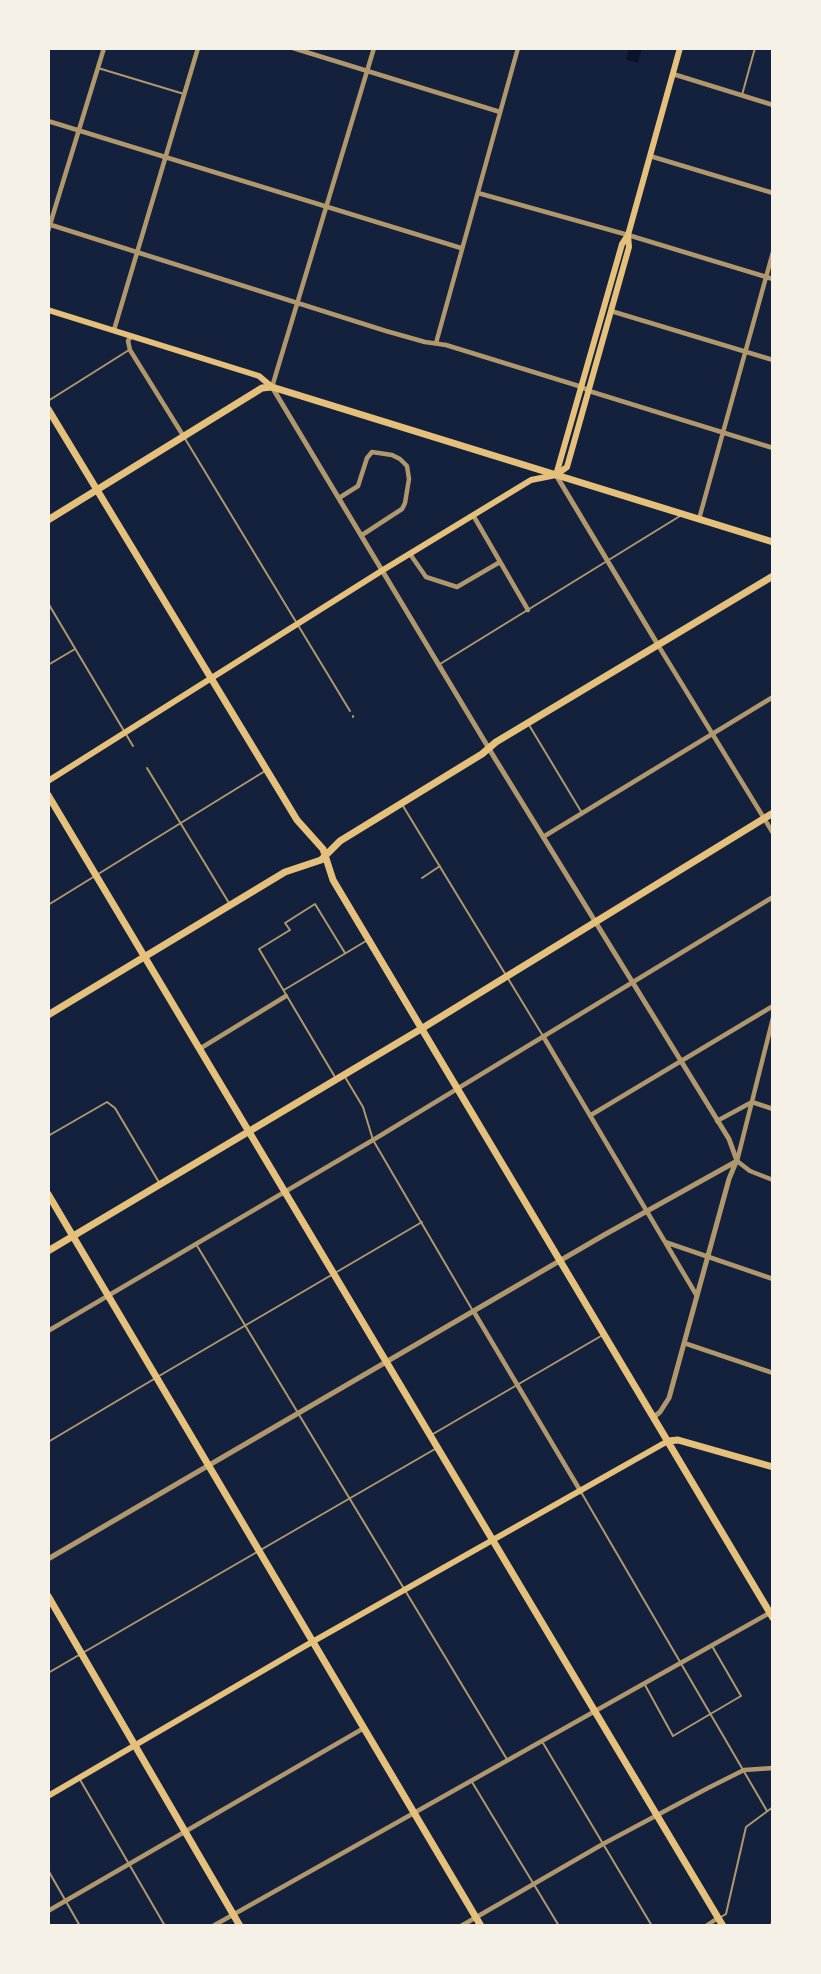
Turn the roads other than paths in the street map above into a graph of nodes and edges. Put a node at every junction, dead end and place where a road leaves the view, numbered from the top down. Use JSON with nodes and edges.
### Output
{"nodes":[{"id":1,"x":104,"y":48,"type":"edge"},
{"id":2,"x":198,"y":48,"type":"edge"},
{"id":3,"x":293,"y":48,"type":"edge"},
{"id":4,"x":374,"y":48,"type":"edge"},
{"id":5,"x":518,"y":48,"type":"edge"},
{"id":6,"x":680,"y":48,"type":"edge"},
{"id":7,"x":755,"y":48,"type":"edge"},
{"id":8,"x":98,"y":68,"type":"junction"},
{"id":9,"x":368,"y":71,"type":"junction"},
{"id":10,"x":673,"y":74,"type":"junction"},
{"id":11,"x":184,"y":94,"type":"junction"},
{"id":12,"x":742,"y":95,"type":"junction"},
{"id":13,"x":773,"y":105,"type":"edge"},
{"id":14,"x":500,"y":112,"type":"junction"},
{"id":15,"x":48,"y":122,"type":"edge"},
{"id":16,"x":79,"y":131,"type":"junction"},
{"id":17,"x":650,"y":156,"type":"junction"},
{"id":18,"x":165,"y":157,"type":"junction"},
{"id":19,"x":478,"y":193,"type":"junction"},
{"id":20,"x":773,"y":193,"type":"edge"},
{"id":21,"x":328,"y":208,"type":"junction"},
{"id":22,"x":49,"y":224,"type":"edge"},
{"id":23,"x":48,"y":231,"type":"edge"},
{"id":24,"x":628,"y":235,"type":"junction"},
{"id":25,"x":461,"y":248,"type":"junction"},
{"id":26,"x":137,"y":252,"type":"junction"},
{"id":27,"x":773,"y":252,"type":"edge"},
{"id":28,"x":766,"y":277,"type":"junction"},
{"id":29,"x":773,"y":279,"type":"edge"},
{"id":30,"x":297,"y":303,"type":"junction"},
{"id":31,"x":48,"y":310,"type":"edge"},
{"id":32,"x":611,"y":311,"type":"junction"},
{"id":33,"x":114,"y":330,"type":"junction"},
{"id":34,"x":130,"y":336,"type":"junction"},
{"id":35,"x":435,"y":343,"type":"junction"},
{"id":36,"x":130,"y":350,"type":"junction"},
{"id":37,"x":745,"y":351,"type":"junction"},
{"id":38,"x":773,"y":360,"type":"edge"},
{"id":39,"x":272,"y":387,"type":"junction"},
{"id":40,"x":582,"y":387,"type":"junction"},
{"id":41,"x":589,"y":391,"type":"junction"},
{"id":42,"x":48,"y":402,"type":"edge"},
{"id":43,"x":48,"y":409,"type":"edge"},
{"id":44,"x":723,"y":432,"type":"junction"},
{"id":45,"x":184,"y":436,"type":"junction"},
{"id":46,"x":773,"y":448,"type":"edge"},
{"id":47,"x":556,"y":475,"type":"junction"},
{"id":48,"x":97,"y":491,"type":"junction"},
{"id":49,"x":339,"y":498,"type":"junction"},
{"id":50,"x":473,"y":515,"type":"junction"},
{"id":51,"x":682,"y":515,"type":"junction"},
{"id":52,"x":48,"y":519,"type":"edge"},
{"id":53,"x":699,"y":519,"type":"junction"},
{"id":54,"x":362,"y":535,"type":"junction"},
{"id":55,"x":773,"y":542,"type":"edge"},
{"id":56,"x":410,"y":554,"type":"junction"},
{"id":57,"x":607,"y":561,"type":"junction"},
{"id":58,"x":500,"y":562,"type":"junction"},
{"id":59,"x":383,"y":570,"type":"junction"},
{"id":60,"x":773,"y":576,"type":"edge"},
{"id":61,"x":48,"y":603,"type":"edge"},
{"id":62,"x":528,"y":610,"type":"junction"},
{"id":63,"x":297,"y":625,"type":"junction"},
{"id":64,"x":658,"y":645,"type":"junction"},
{"id":65,"x":75,"y":649,"type":"junction"},
{"id":66,"x":48,"y":665,"type":"edge"},
{"id":67,"x":439,"y":665,"type":"junction"},
{"id":68,"x":211,"y":679,"type":"junction"},
{"id":69,"x":773,"y":697,"type":"edge"},
{"id":70,"x":350,"y":711,"type":"dead end"},
{"id":71,"x":528,"y":724,"type":"junction"},
{"id":72,"x":713,"y":732,"type":"junction"},
{"id":73,"x":125,"y":733,"type":"junction"},
{"id":74,"x":133,"y":746,"type":"dead end"},
{"id":75,"x":489,"y":748,"type":"junction"},
{"id":76,"x":147,"y":768,"type":"dead end"},
{"id":77,"x":266,"y":770,"type":"junction"},
{"id":78,"x":48,"y":781,"type":"edge"},
{"id":79,"x":48,"y":795,"type":"edge"},
{"id":80,"x":401,"y":804,"type":"junction"},
{"id":81,"x":582,"y":813,"type":"junction"},
{"id":82,"x":773,"y":813,"type":"edge"},
{"id":83,"x":764,"y":819,"type":"junction"},
{"id":84,"x":180,"y":822,"type":"junction"},
{"id":85,"x":773,"y":833,"type":"edge"},
{"id":86,"x":543,"y":837,"type":"junction"},
{"id":87,"x":327,"y":856,"type":"junction"},
{"id":88,"x":440,"y":866,"type":"junction"},
{"id":89,"x":96,"y":876,"type":"junction"},
{"id":90,"x":422,"y":878,"type":"dead end"},
{"id":91,"x":773,"y":897,"type":"edge"},
{"id":92,"x":48,"y":905,"type":"edge"},
{"id":93,"x":230,"y":905,"type":"junction"},
{"id":94,"x":596,"y":923,"type":"junction"},
{"id":95,"x":368,"y":939,"type":"junction"},
{"id":96,"x":345,"y":953,"type":"junction"},
{"id":97,"x":144,"y":957,"type":"junction"},
{"id":98,"x":508,"y":976,"type":"junction"},
{"id":99,"x":632,"y":982,"type":"junction"},
{"id":100,"x":284,"y":990,"type":"junction"},
{"id":101,"x":286,"y":996,"type":"junction"},
{"id":102,"x":773,"y":1006,"type":"edge"},
{"id":103,"x":48,"y":1016,"type":"edge"},
{"id":104,"x":773,"y":1018,"type":"edge"},
{"id":105,"x":421,"y":1029,"type":"junction"},
{"id":106,"x":771,"y":1032,"type":"edge"},
{"id":107,"x":543,"y":1036,"type":"junction"},
{"id":108,"x":201,"y":1048,"type":"junction"},
{"id":109,"x":680,"y":1061,"type":"junction"},
{"id":110,"x":340,"y":1077,"type":"junction"},
{"id":111,"x":457,"y":1089,"type":"junction"},
{"id":112,"x":752,"y":1102,"type":"junction"},
{"id":113,"x":773,"y":1109,"type":"edge"},
{"id":114,"x":591,"y":1115,"type":"junction"},
{"id":115,"x":717,"y":1121,"type":"junction"},
{"id":116,"x":250,"y":1131,"type":"junction"},
{"id":117,"x":48,"y":1136,"type":"edge"},
{"id":118,"x":373,"y":1140,"type":"junction"},
{"id":119,"x":737,"y":1161,"type":"junction"},
{"id":120,"x":773,"y":1180,"type":"edge"},
{"id":121,"x":160,"y":1184,"type":"junction"},
{"id":122,"x":285,"y":1192,"type":"junction"},
{"id":123,"x":48,"y":1194,"type":"edge"},
{"id":124,"x":647,"y":1212,"type":"junction"},
{"id":125,"x":422,"y":1222,"type":"junction"},
{"id":126,"x":73,"y":1235,"type":"junction"},
{"id":127,"x":665,"y":1242,"type":"junction"},
{"id":128,"x":196,"y":1244,"type":"junction"},
{"id":129,"x":48,"y":1251,"type":"edge"},
{"id":130,"x":708,"y":1256,"type":"junction"},
{"id":131,"x":560,"y":1261,"type":"junction"},
{"id":132,"x":333,"y":1274,"type":"junction"},
{"id":133,"x":773,"y":1279,"type":"edge"},
{"id":134,"x":108,"y":1295,"type":"junction"},
{"id":135,"x":697,"y":1296,"type":"junction"},
{"id":136,"x":474,"y":1312,"type":"junction"},
{"id":137,"x":245,"y":1326,"type":"junction"},
{"id":138,"x":48,"y":1331,"type":"edge"},
{"id":139,"x":604,"y":1334,"type":"junction"},
{"id":140,"x":684,"y":1343,"type":"junction"},
{"id":141,"x":387,"y":1363,"type":"junction"},
{"id":142,"x":773,"y":1372,"type":"edge"},
{"id":143,"x":157,"y":1377,"type":"junction"},
{"id":144,"x":517,"y":1385,"type":"junction"},
{"id":145,"x":299,"y":1414,"type":"junction"},
{"id":146,"x":654,"y":1417,"type":"junction"},
{"id":147,"x":431,"y":1436,"type":"junction"},
{"id":148,"x":668,"y":1441,"type":"junction"},
{"id":149,"x":48,"y":1442,"type":"edge"},
{"id":150,"x":438,"y":1448,"type":"junction"},
{"id":151,"x":209,"y":1466,"type":"junction"},
{"id":152,"x":773,"y":1467,"type":"edge"},
{"id":153,"x":581,"y":1492,"type":"junction"},
{"id":154,"x":350,"y":1499,"type":"junction"},
{"id":155,"x":493,"y":1541,"type":"junction"},
{"id":156,"x":259,"y":1551,"type":"junction"},
{"id":157,"x":48,"y":1559,"type":"edge"},
{"id":158,"x":405,"y":1590,"type":"junction"},
{"id":159,"x":48,"y":1596,"type":"edge"},
{"id":160,"x":772,"y":1614,"type":"edge"},
{"id":161,"x":313,"y":1642,"type":"junction"},
{"id":162,"x":712,"y":1646,"type":"junction"},
{"id":163,"x":81,"y":1653,"type":"junction"},
{"id":164,"x":680,"y":1664,"type":"junction"},
{"id":165,"x":48,"y":1673,"type":"edge"},
{"id":166,"x":644,"y":1684,"type":"junction"},
{"id":167,"x":594,"y":1713,"type":"junction"},
{"id":168,"x":710,"y":1715,"type":"junction"},
{"id":169,"x":364,"y":1728,"type":"junction"},
{"id":170,"x":542,"y":1741,"type":"junction"},
{"id":171,"x":135,"y":1745,"type":"junction"},
{"id":172,"x":508,"y":1761,"type":"junction"},
{"id":173,"x":773,"y":1768,"type":"edge"},
{"id":174,"x":744,"y":1770,"type":"junction"},
{"id":175,"x":79,"y":1778,"type":"junction"},
{"id":176,"x":472,"y":1781,"type":"junction"},
{"id":177,"x":48,"y":1796,"type":"edge"},
{"id":178,"x":773,"y":1807,"type":"edge"},
{"id":179,"x":767,"y":1811,"type":"junction"},
{"id":180,"x":414,"y":1813,"type":"junction"},
{"id":181,"x":656,"y":1816,"type":"junction"},
{"id":182,"x":185,"y":1832,"type":"junction"},
{"id":183,"x":603,"y":1844,"type":"junction"},
{"id":184,"x":129,"y":1865,"type":"junction"},
{"id":185,"x":48,"y":1870,"type":"edge"},
{"id":186,"x":534,"y":1884,"type":"junction"},
{"id":187,"x":66,"y":1901,"type":"junction"},
{"id":188,"x":48,"y":1911,"type":"edge"},
{"id":189,"x":233,"y":1915,"type":"junction"},
{"id":190,"x":476,"y":1917,"type":"junction"},
{"id":191,"x":718,"y":1918,"type":"junction"},
{"id":192,"x":80,"y":1926,"type":"edge"},
{"id":193,"x":165,"y":1926,"type":"edge"},
{"id":194,"x":213,"y":1926,"type":"edge"},
{"id":195,"x":240,"y":1926,"type":"edge"},
{"id":196,"x":461,"y":1926,"type":"edge"},
{"id":197,"x":481,"y":1926,"type":"edge"},
{"id":198,"x":559,"y":1926,"type":"edge"},
{"id":199,"x":652,"y":1926,"type":"edge"},
{"id":200,"x":706,"y":1926,"type":"edge"},
{"id":201,"x":723,"y":1926,"type":"edge"}],
"edges":[{"from":1,"to":8,"type":"street"},
{"from":2,"to":11,"type":"street"},
{"from":3,"to":9,"type":"street"},
{"from":4,"to":9,"type":"street"},
{"from":5,"to":14,"type":"street"},
{"from":6,"to":10,"type":"main road"},
{"from":7,"to":12,"type":"lane"},
{"from":8,"to":11,"type":"lane"},
{"from":8,"to":16,"type":"street"},
{"from":9,"to":14,"type":"street"},
{"from":9,"to":21,"type":"street"},
{"from":10,"to":12,"type":"street"},
{"from":10,"to":17,"type":"main road"},
{"from":11,"to":18,"type":"street"},
{"from":12,"to":13,"type":"street"},
{"from":14,"to":19,"type":"street"},
{"from":15,"to":16,"type":"street"},
{"from":16,"to":18,"type":"street"},
{"from":16,"to":22,"type":"street"},
{"from":17,"to":20,"type":"street"},
{"from":17,"to":24,"type":"main road"},
{"from":18,"to":21,"type":"street"},
{"from":18,"to":26,"type":"street"},
{"from":19,"to":24,"type":"street"},
{"from":19,"to":25,"type":"street"},
{"from":21,"to":25,"type":"street"},
{"from":21,"to":30,"type":"street"},
{"from":22,"to":23,"type":"street"},
{"from":22,"to":26,"type":"street"},
{"from":24,"to":28,"type":"street"},
{"from":24,"to":32,"type":"main road"},
{"from":24,"to":40,"type":"main road"},
{"from":25,"to":35,"type":"street"},
{"from":26,"to":30,"type":"street"},
{"from":26,"to":33,"type":"street"},
{"from":27,"to":28,"type":"street"},
{"from":28,"to":29,"type":"street"},
{"from":28,"to":37,"type":"street"},
{"from":30,"to":35,"type":"street"},
{"from":30,"to":39,"type":"street"},
{"from":31,"to":33,"type":"main road"},
{"from":32,"to":37,"type":"street"},
{"from":32,"to":41,"type":"main road"},
{"from":33,"to":34,"type":"main road"},
{"from":34,"to":36,"type":"street"},
{"from":34,"to":39,"type":"main road"},
{"from":35,"to":40,"type":"street"},
{"from":36,"to":42,"type":"lane"},
{"from":36,"to":45,"type":"street"},
{"from":37,"to":38,"type":"street"},
{"from":37,"to":44,"type":"street"},
{"from":39,"to":45,"type":"main road"},
{"from":39,"to":47,"type":"main road"},
{"from":39,"to":49,"type":"street"},
{"from":40,"to":41,"type":"street"},
{"from":40,"to":47,"type":"main road"},
{"from":41,"to":44,"type":"street"},
{"from":41,"to":47,"type":"main road"},
{"from":43,"to":48,"type":"main road"},
{"from":44,"to":46,"type":"street"},
{"from":44,"to":53,"type":"street"},
{"from":45,"to":48,"type":"main road"},
{"from":45,"to":63,"type":"lane"},
{"from":47,"to":50,"type":"main road"},
{"from":47,"to":51,"type":"main road"},
{"from":47,"to":57,"type":"street"},
{"from":48,"to":52,"type":"main road"},
{"from":48,"to":68,"type":"main road"},
{"from":49,"to":54,"type":"street"},
{"from":49,"to":54,"type":"street"},
{"from":50,"to":56,"type":"main road"},
{"from":50,"to":58,"type":"street"},
{"from":51,"to":53,"type":"main road"},
{"from":51,"to":57,"type":"lane"},
{"from":53,"to":55,"type":"main road"},
{"from":54,"to":59,"type":"street"},
{"from":56,"to":58,"type":"street"},
{"from":56,"to":59,"type":"main road"},
{"from":57,"to":62,"type":"lane"},
{"from":57,"to":64,"type":"street"},
{"from":58,"to":62,"type":"street"},
{"from":59,"to":63,"type":"main road"},
{"from":59,"to":67,"type":"street"},
{"from":60,"to":64,"type":"main road"},
{"from":61,"to":65,"type":"lane"},
{"from":62,"to":67,"type":"lane"},
{"from":63,"to":68,"type":"main road"},
{"from":63,"to":70,"type":"lane"},
{"from":64,"to":71,"type":"main road"},
{"from":64,"to":72,"type":"street"},
{"from":65,"to":66,"type":"lane"},
{"from":65,"to":73,"type":"lane"},
{"from":67,"to":75,"type":"street"},
{"from":68,"to":73,"type":"main road"},
{"from":68,"to":77,"type":"main road"},
{"from":69,"to":72,"type":"street"},
{"from":71,"to":75,"type":"main road"},
{"from":71,"to":81,"type":"lane"},
{"from":72,"to":81,"type":"street"},
{"from":72,"to":83,"type":"street"},
{"from":73,"to":74,"type":"lane"},
{"from":73,"to":78,"type":"main road"},
{"from":75,"to":80,"type":"main road"},
{"from":75,"to":86,"type":"street"},
{"from":76,"to":84,"type":"lane"},
{"from":77,"to":84,"type":"lane"},
{"from":77,"to":87,"type":"main road"},
{"from":79,"to":89,"type":"main road"},
{"from":80,"to":87,"type":"main road"},
{"from":80,"to":88,"type":"lane"},
{"from":81,"to":86,"type":"street"},
{"from":82,"to":83,"type":"main road"},
{"from":83,"to":85,"type":"street"},
{"from":83,"to":94,"type":"main road"},
{"from":84,"to":89,"type":"lane"},
{"from":84,"to":93,"type":"lane"},
{"from":86,"to":94,"type":"street"},
{"from":87,"to":93,"type":"main road"},
{"from":87,"to":95,"type":"main road"},
{"from":88,"to":90,"type":"lane"},
{"from":88,"to":98,"type":"lane"},
{"from":89,"to":92,"type":"lane"},
{"from":89,"to":97,"type":"main road"},
{"from":91,"to":99,"type":"street"},
{"from":93,"to":97,"type":"main road"},
{"from":94,"to":98,"type":"main road"},
{"from":94,"to":99,"type":"street"},
{"from":95,"to":96,"type":"lane"},
{"from":95,"to":105,"type":"main road"},
{"from":96,"to":100,"type":"lane"},
{"from":96,"to":100,"type":"lane"},
{"from":97,"to":103,"type":"main road"},
{"from":97,"to":108,"type":"main road"},
{"from":98,"to":105,"type":"main road"},
{"from":98,"to":107,"type":"lane"},
{"from":99,"to":107,"type":"street"},
{"from":99,"to":109,"type":"street"},
{"from":100,"to":101,"type":"lane"},
{"from":101,"to":108,"type":"street"},
{"from":101,"to":110,"type":"lane"},
{"from":102,"to":109,"type":"street"},
{"from":104,"to":106,"type":"street"},
{"from":105,"to":110,"type":"main road"},
{"from":105,"to":111,"type":"main road"},
{"from":106,"to":112,"type":"street"},
{"from":107,"to":111,"type":"street"},
{"from":107,"to":114,"type":"street"},
{"from":108,"to":116,"type":"main road"},
{"from":109,"to":114,"type":"street"},
{"from":109,"to":115,"type":"street"},
{"from":110,"to":116,"type":"main road"},
{"from":110,"to":118,"type":"lane"},
{"from":111,"to":118,"type":"street"},
{"from":111,"to":131,"type":"main road"},
{"from":112,"to":113,"type":"street"},
{"from":112,"to":115,"type":"street"},
{"from":112,"to":119,"type":"street"},
{"from":114,"to":124,"type":"street"},
{"from":115,"to":119,"type":"street"},
{"from":116,"to":121,"type":"main road"},
{"from":116,"to":122,"type":"main road"},
{"from":117,"to":121,"type":"lane"},
{"from":118,"to":122,"type":"street"},
{"from":118,"to":125,"type":"lane"},
{"from":119,"to":120,"type":"street"},
{"from":119,"to":124,"type":"street"},
{"from":119,"to":130,"type":"street"},
{"from":121,"to":126,"type":"main road"},
{"from":122,"to":128,"type":"street"},
{"from":122,"to":132,"type":"main road"},
{"from":123,"to":126,"type":"main road"},
{"from":124,"to":127,"type":"street"},
{"from":124,"to":131,"type":"street"},
{"from":125,"to":132,"type":"lane"},
{"from":125,"to":136,"type":"lane"},
{"from":126,"to":129,"type":"main road"},
{"from":126,"to":134,"type":"main road"},
{"from":127,"to":130,"type":"street"},
{"from":127,"to":135,"type":"street"},
{"from":128,"to":134,"type":"street"},
{"from":128,"to":137,"type":"lane"},
{"from":130,"to":133,"type":"street"},
{"from":130,"to":135,"type":"street"},
{"from":131,"to":136,"type":"street"},
{"from":131,"to":139,"type":"main road"},
{"from":132,"to":137,"type":"lane"},
{"from":132,"to":141,"type":"main road"},
{"from":134,"to":138,"type":"street"},
{"from":134,"to":143,"type":"main road"},
{"from":135,"to":140,"type":"street"},
{"from":136,"to":141,"type":"street"},
{"from":136,"to":144,"type":"street"},
{"from":137,"to":143,"type":"lane"},
{"from":137,"to":145,"type":"lane"},
{"from":139,"to":144,"type":"lane"},
{"from":139,"to":146,"type":"main road"},
{"from":140,"to":142,"type":"street"},
{"from":140,"to":146,"type":"street"},
{"from":141,"to":145,"type":"street"},
{"from":141,"to":147,"type":"main road"},
{"from":143,"to":149,"type":"lane"},
{"from":143,"to":151,"type":"main road"},
{"from":144,"to":147,"type":"lane"},
{"from":144,"to":153,"type":"street"},
{"from":145,"to":151,"type":"street"},
{"from":145,"to":154,"type":"lane"},
{"from":146,"to":148,"type":"main road"},
{"from":147,"to":150,"type":"main road"},
{"from":148,"to":152,"type":"main road"},
{"from":148,"to":153,"type":"main road"},
{"from":148,"to":160,"type":"main road"},
{"from":150,"to":154,"type":"lane"},
{"from":150,"to":155,"type":"main road"},
{"from":151,"to":156,"type":"main road"},
{"from":151,"to":157,"type":"street"},
{"from":153,"to":155,"type":"main road"},
{"from":153,"to":164,"type":"lane"},
{"from":154,"to":156,"type":"lane"},
{"from":154,"to":158,"type":"lane"},
{"from":155,"to":158,"type":"main road"},
{"from":155,"to":167,"type":"main road"},
{"from":156,"to":161,"type":"main road"},
{"from":156,"to":163,"type":"lane"},
{"from":158,"to":161,"type":"main road"},
{"from":158,"to":172,"type":"lane"},
{"from":159,"to":163,"type":"main road"},
{"from":160,"to":162,"type":"street"},
{"from":161,"to":169,"type":"main road"},
{"from":161,"to":171,"type":"main road"},
{"from":162,"to":164,"type":"street"},
{"from":162,"to":168,"type":"lane"},
{"from":163,"to":165,"type":"lane"},
{"from":163,"to":171,"type":"main road"},
{"from":164,"to":166,"type":"street"},
{"from":164,"to":168,"type":"lane"},
{"from":166,"to":167,"type":"street"},
{"from":166,"to":168,"type":"lane"},
{"from":167,"to":170,"type":"street"},
{"from":167,"to":181,"type":"main road"},
{"from":168,"to":174,"type":"lane"},
{"from":169,"to":180,"type":"main road"},
{"from":169,"to":182,"type":"street"},
{"from":170,"to":172,"type":"street"},
{"from":170,"to":183,"type":"lane"},
{"from":171,"to":175,"type":"main road"},
{"from":171,"to":182,"type":"main road"},
{"from":172,"to":176,"type":"street"},
{"from":173,"to":174,"type":"street"},
{"from":174,"to":179,"type":"lane"},
{"from":174,"to":181,"type":"street"},
{"from":175,"to":177,"type":"main road"},
{"from":175,"to":184,"type":"lane"},
{"from":176,"to":180,"type":"street"},
{"from":176,"to":186,"type":"lane"},
{"from":178,"to":179,"type":"lane"},
{"from":179,"to":191,"type":"lane"},
{"from":180,"to":189,"type":"street"},
{"from":180,"to":190,"type":"main road"},
{"from":181,"to":183,"type":"street"},
{"from":181,"to":191,"type":"main road"},
{"from":182,"to":184,"type":"street"},
{"from":182,"to":189,"type":"main road"},
{"from":183,"to":186,"type":"street"},
{"from":183,"to":199,"type":"lane"},
{"from":184,"to":187,"type":"street"},
{"from":184,"to":193,"type":"lane"},
{"from":185,"to":187,"type":"lane"},
{"from":186,"to":190,"type":"street"},
{"from":186,"to":198,"type":"lane"},
{"from":187,"to":188,"type":"street"},
{"from":187,"to":192,"type":"lane"},
{"from":189,"to":194,"type":"street"},
{"from":189,"to":195,"type":"main road"},
{"from":190,"to":196,"type":"street"},
{"from":190,"to":197,"type":"main road"},
{"from":191,"to":200,"type":"street"},
{"from":191,"to":201,"type":"main road"}]}
